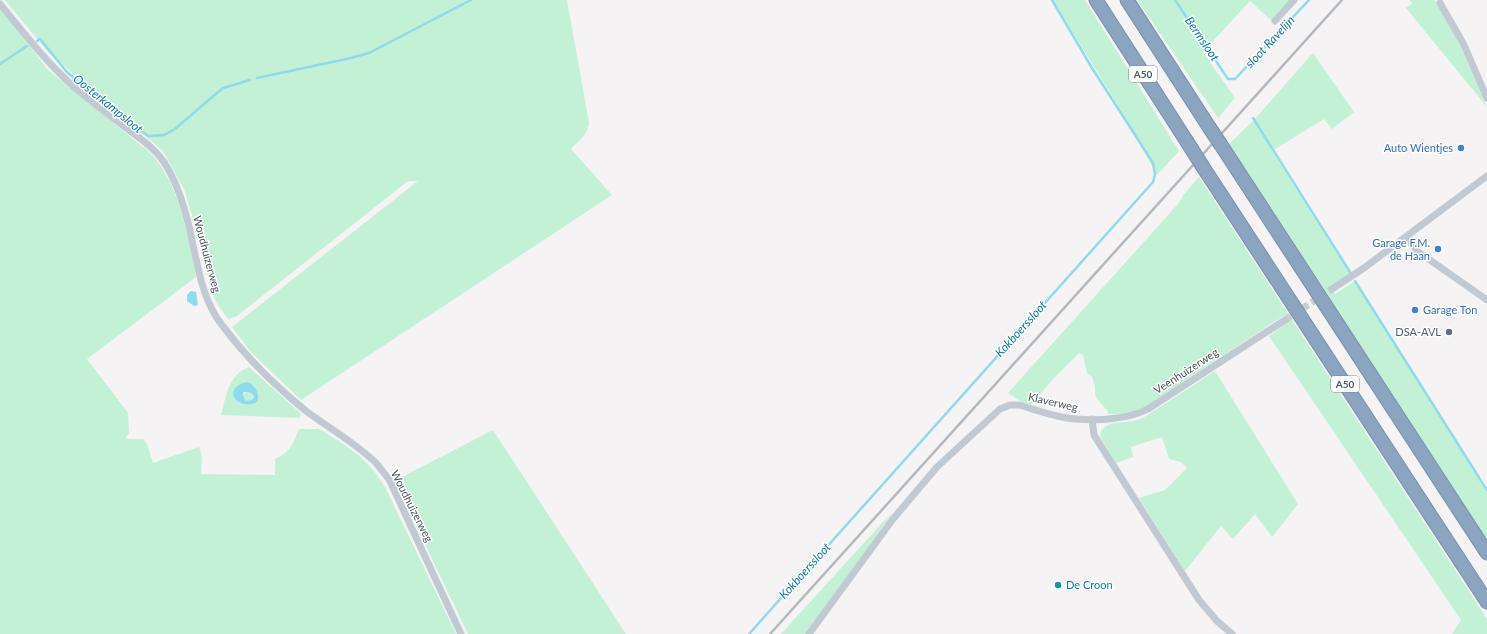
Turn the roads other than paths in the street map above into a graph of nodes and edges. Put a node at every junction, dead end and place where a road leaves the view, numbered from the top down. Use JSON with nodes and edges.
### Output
{"nodes":[{"id":1,"x":1096,"y":0,"type":"edge"},
{"id":2,"x":1127,"y":0,"type":"edge"},
{"id":3,"x":1294,"y":0,"type":"edge"},
{"id":4,"x":1440,"y":1,"type":"edge"},
{"id":5,"x":0,"y":4,"type":"edge"},
{"id":6,"x":1275,"y":21,"type":"dead end"},
{"id":7,"x":1484,"y":81,"type":"edge"},
{"id":8,"x":1487,"y":98,"type":"edge"},
{"id":9,"x":1487,"y":176,"type":"edge"},
{"id":10,"x":1406,"y":237,"type":"junction"},
{"id":11,"x":1332,"y":289,"type":"tunnel mouth"},
{"id":12,"x":1487,"y":300,"type":"edge"},
{"id":13,"x":1285,"y":320,"type":"tunnel mouth"},
{"id":14,"x":1092,"y":419,"type":"junction"},
{"id":15,"x":1487,"y":553,"type":"edge"},
{"id":16,"x":1487,"y":602,"type":"edge"},
{"id":17,"x":461,"y":634,"type":"edge"},
{"id":18,"x":809,"y":634,"type":"edge"},
{"id":19,"x":1232,"y":634,"type":"edge"}],
"edges":[{"from":1,"to":16,"type":"highway","number":"A50","bridge":true},
{"from":2,"to":15,"type":"highway","number":"A50","bridge":true},
{"from":3,"to":6,"type":"street"},
{"from":4,"to":7,"type":"street"},
{"from":5,"to":17,"type":"street","name":"Woudhuizerweg"},
{"from":7,"to":8,"type":"street"},
{"from":9,"to":10,"type":"street"},
{"from":10,"to":11,"type":"street"},
{"from":10,"to":12,"type":"street"},
{"from":13,"to":14,"type":"street","name":"Veenhuizerweg"},
{"from":14,"to":18,"type":"street","name":"Klaverweg"},
{"from":14,"to":19,"type":"street","name":"Klaverweg"}]}
